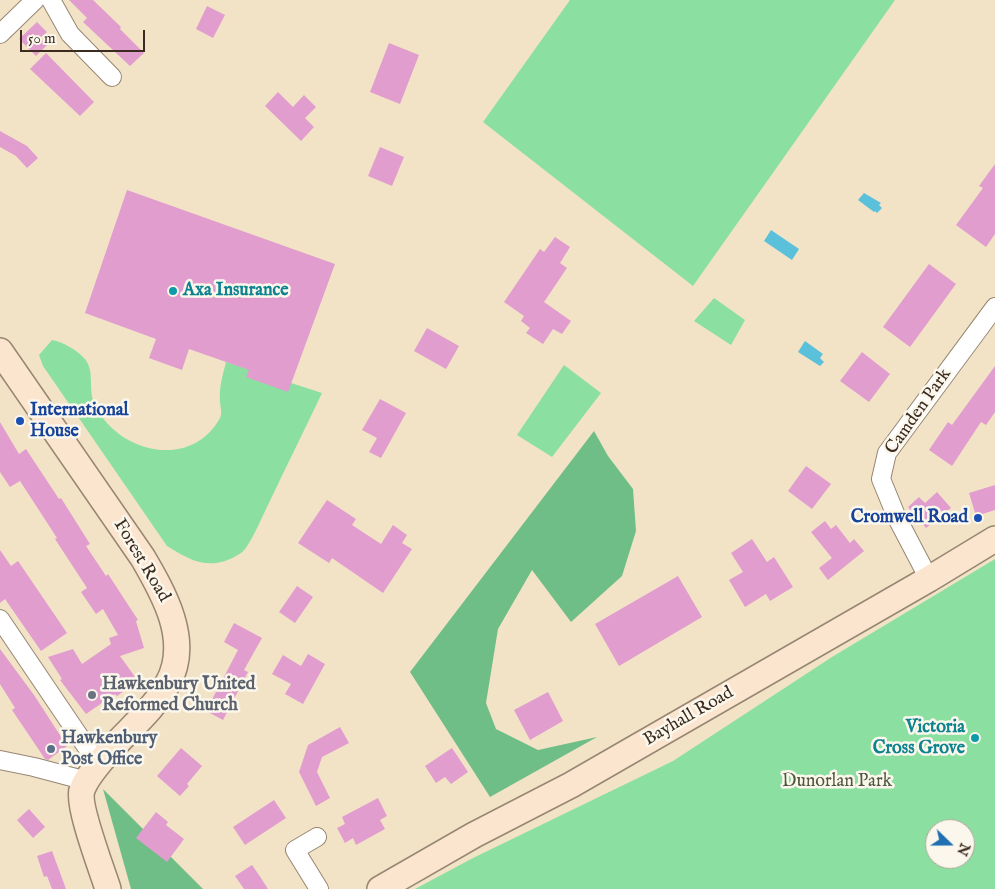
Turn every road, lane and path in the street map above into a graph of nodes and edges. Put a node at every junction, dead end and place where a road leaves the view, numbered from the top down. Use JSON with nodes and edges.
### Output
{"nodes":[{"id":1,"x":35,"y":0,"type":"edge"},
{"id":2,"x":51,"y":0,"type":"edge"},
{"id":3,"x":0,"y":34,"type":"edge"},
{"id":4,"x":112,"y":77,"type":"dead end"},
{"id":5,"x":995,"y":307,"type":"edge"},
{"id":6,"x":0,"y":351,"type":"edge"},
{"id":7,"x":995,"y":539,"type":"edge"},
{"id":8,"x":930,"y":579,"type":"junction"},
{"id":9,"x":0,"y":619,"type":"edge"},
{"id":10,"x":0,"y":760,"type":"edge"},
{"id":11,"x":92,"y":773,"type":"junction"},
{"id":12,"x":317,"y":837,"type":"dead end"},
{"id":13,"x":108,"y":889,"type":"edge"},
{"id":14,"x":319,"y":889,"type":"edge"},
{"id":15,"x":380,"y":889,"type":"edge"}],
"edges":[{"from":1,"to":3,"type":"street"},
{"from":2,"to":4,"type":"street"},
{"from":5,"to":8,"type":"street","name":"Camden Park"},
{"from":6,"to":11,"type":"street","name":"Forest Road"},
{"from":7,"to":8,"type":"street","name":"Bayhall Road"},
{"from":8,"to":15,"type":"street","name":"Bayhall Road"},
{"from":9,"to":11,"type":"street"},
{"from":10,"to":11,"type":"street"},
{"from":11,"to":13,"type":"street"},
{"from":12,"to":14,"type":"street"}]}
